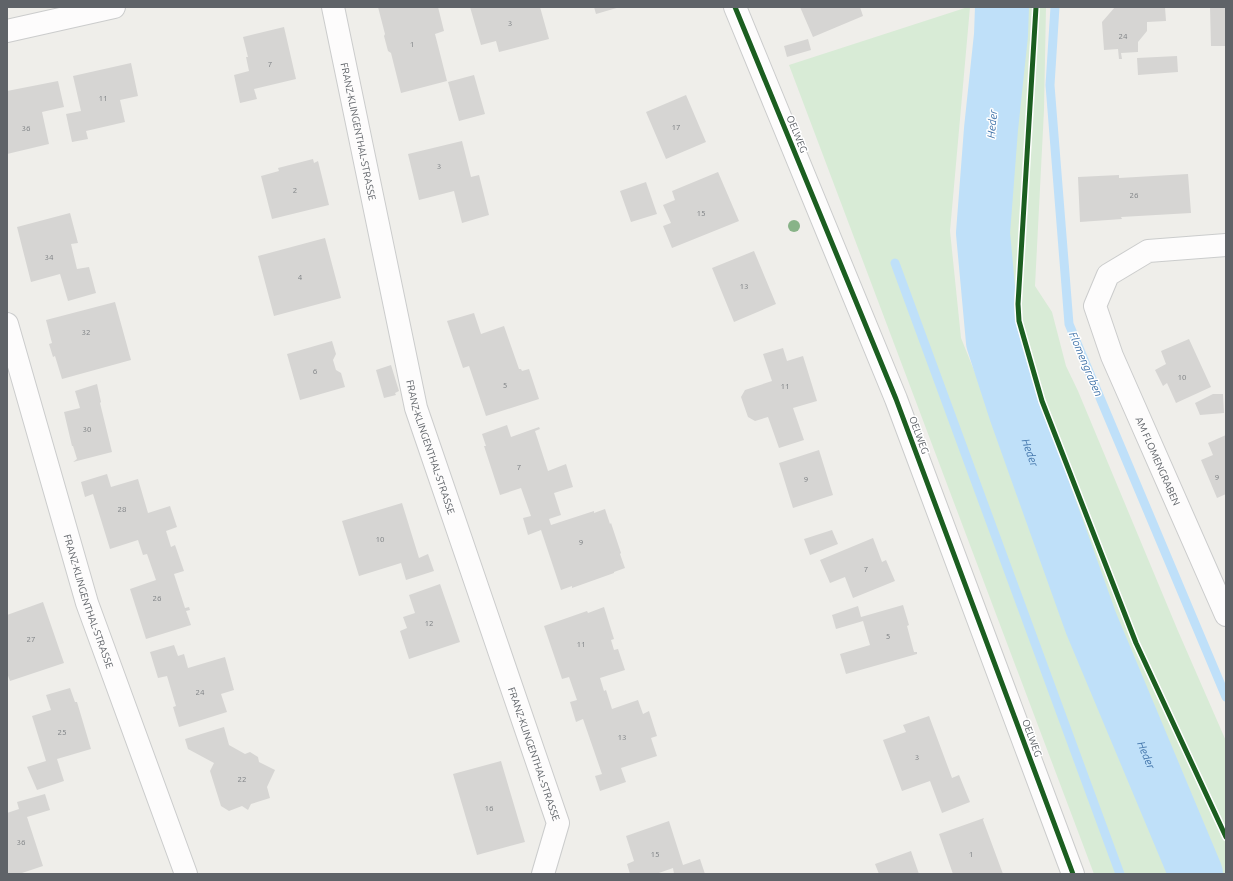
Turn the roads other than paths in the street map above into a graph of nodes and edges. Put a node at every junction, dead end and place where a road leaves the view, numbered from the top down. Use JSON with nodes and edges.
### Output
{"nodes":[{"id":1,"x":114,"y":7,"type":"edge"},
{"id":2,"x":333,"y":7,"type":"edge"},
{"id":3,"x":735,"y":7,"type":"edge"},
{"id":4,"x":7,"y":31,"type":"edge"},
{"id":5,"x":1226,"y":245,"type":"edge"},
{"id":6,"x":7,"y":324,"type":"edge"},
{"id":7,"x":1226,"y":615,"type":"edge"},
{"id":8,"x":186,"y":874,"type":"edge"},
{"id":9,"x":543,"y":874,"type":"edge"},
{"id":10,"x":1073,"y":874,"type":"edge"}],
"edges":[{"from":1,"to":4,"type":"street"},
{"from":2,"to":9,"type":"street","name":"FRANZ-KLINGENTHAL-STRASSE"},
{"from":3,"to":10,"type":"street","name":"OELWEG"},
{"from":5,"to":7,"type":"street","name":"AM FLOMENGRABEN"},
{"from":6,"to":8,"type":"street","name":"FRANZ-KLINGENTHAL-STRASSE"}]}
